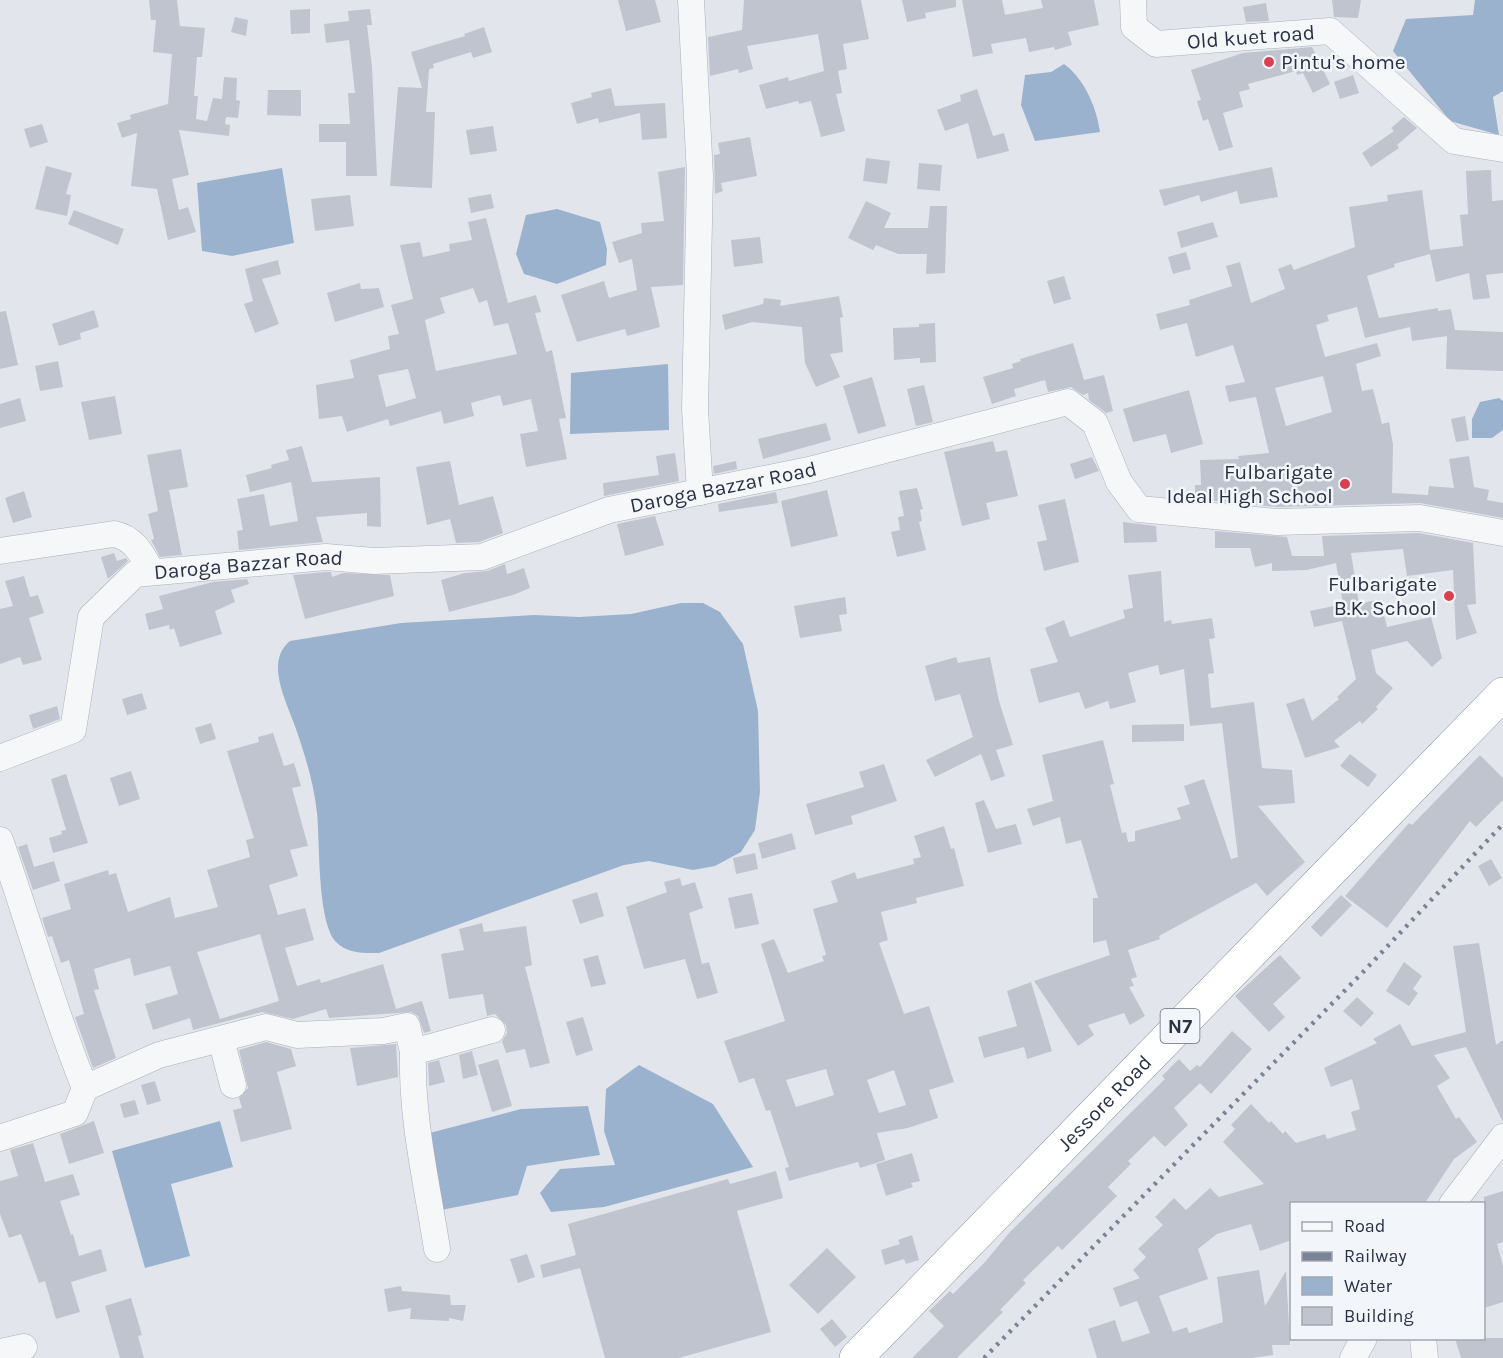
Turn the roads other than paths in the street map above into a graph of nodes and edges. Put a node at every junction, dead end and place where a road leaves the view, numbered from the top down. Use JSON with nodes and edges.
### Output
{"nodes":[{"id":1,"x":691,"y":0,"type":"edge"},
{"id":2,"x":1133,"y":0,"type":"edge"},
{"id":3,"x":1503,"y":149,"type":"edge"},
{"id":4,"x":700,"y":492,"type":"junction"},
{"id":5,"x":1503,"y":533,"type":"edge"},
{"id":6,"x":0,"y":551,"type":"edge"},
{"id":7,"x":152,"y":572,"type":"junction"},
{"id":8,"x":1503,"y":694,"type":"edge"},
{"id":9,"x":0,"y":758,"type":"edge"},
{"id":10,"x":0,"y":840,"type":"edge"},
{"id":11,"x":492,"y":1030,"type":"dead end"},
{"id":12,"x":221,"y":1039,"type":"junction"},
{"id":13,"x":413,"y":1052,"type":"junction"},
{"id":14,"x":233,"y":1085,"type":"dead end"},
{"id":15,"x":85,"y":1088,"type":"junction"},
{"id":16,"x":1503,"y":1137,"type":"edge"},
{"id":17,"x":0,"y":1138,"type":"edge"},
{"id":18,"x":1453,"y":1202,"type":"edge"},
{"id":19,"x":437,"y":1249,"type":"dead end"},
{"id":20,"x":1363,"y":1340,"type":"edge"},
{"id":21,"x":1423,"y":1340,"type":"edge"},
{"id":22,"x":856,"y":1358,"type":"edge"},
{"id":23,"x":1353,"y":1358,"type":"edge"},
{"id":24,"x":1425,"y":1358,"type":"edge"}],
"edges":[{"from":1,"to":4,"type":"street"},
{"from":2,"to":3,"type":"street","name":"Old kuet road"},
{"from":4,"to":5,"type":"street","name":"Daroga Bazzar Road"},
{"from":4,"to":7,"type":"street","name":"Daroga Bazzar Road"},
{"from":6,"to":7,"type":"street"},
{"from":7,"to":9,"type":"street","name":"Daroga Bazzar Road"},
{"from":8,"to":22,"type":"highway","name":"Jessore Road","number":"N7"},
{"from":10,"to":15,"type":"street"},
{"from":11,"to":13,"type":"street"},
{"from":12,"to":13,"type":"street"},
{"from":12,"to":14,"type":"street"},
{"from":12,"to":15,"type":"street"},
{"from":13,"to":19,"type":"street"},
{"from":15,"to":17,"type":"street"},
{"from":16,"to":18,"type":"street"},
{"from":20,"to":23,"type":"street"},
{"from":21,"to":24,"type":"street"}]}
